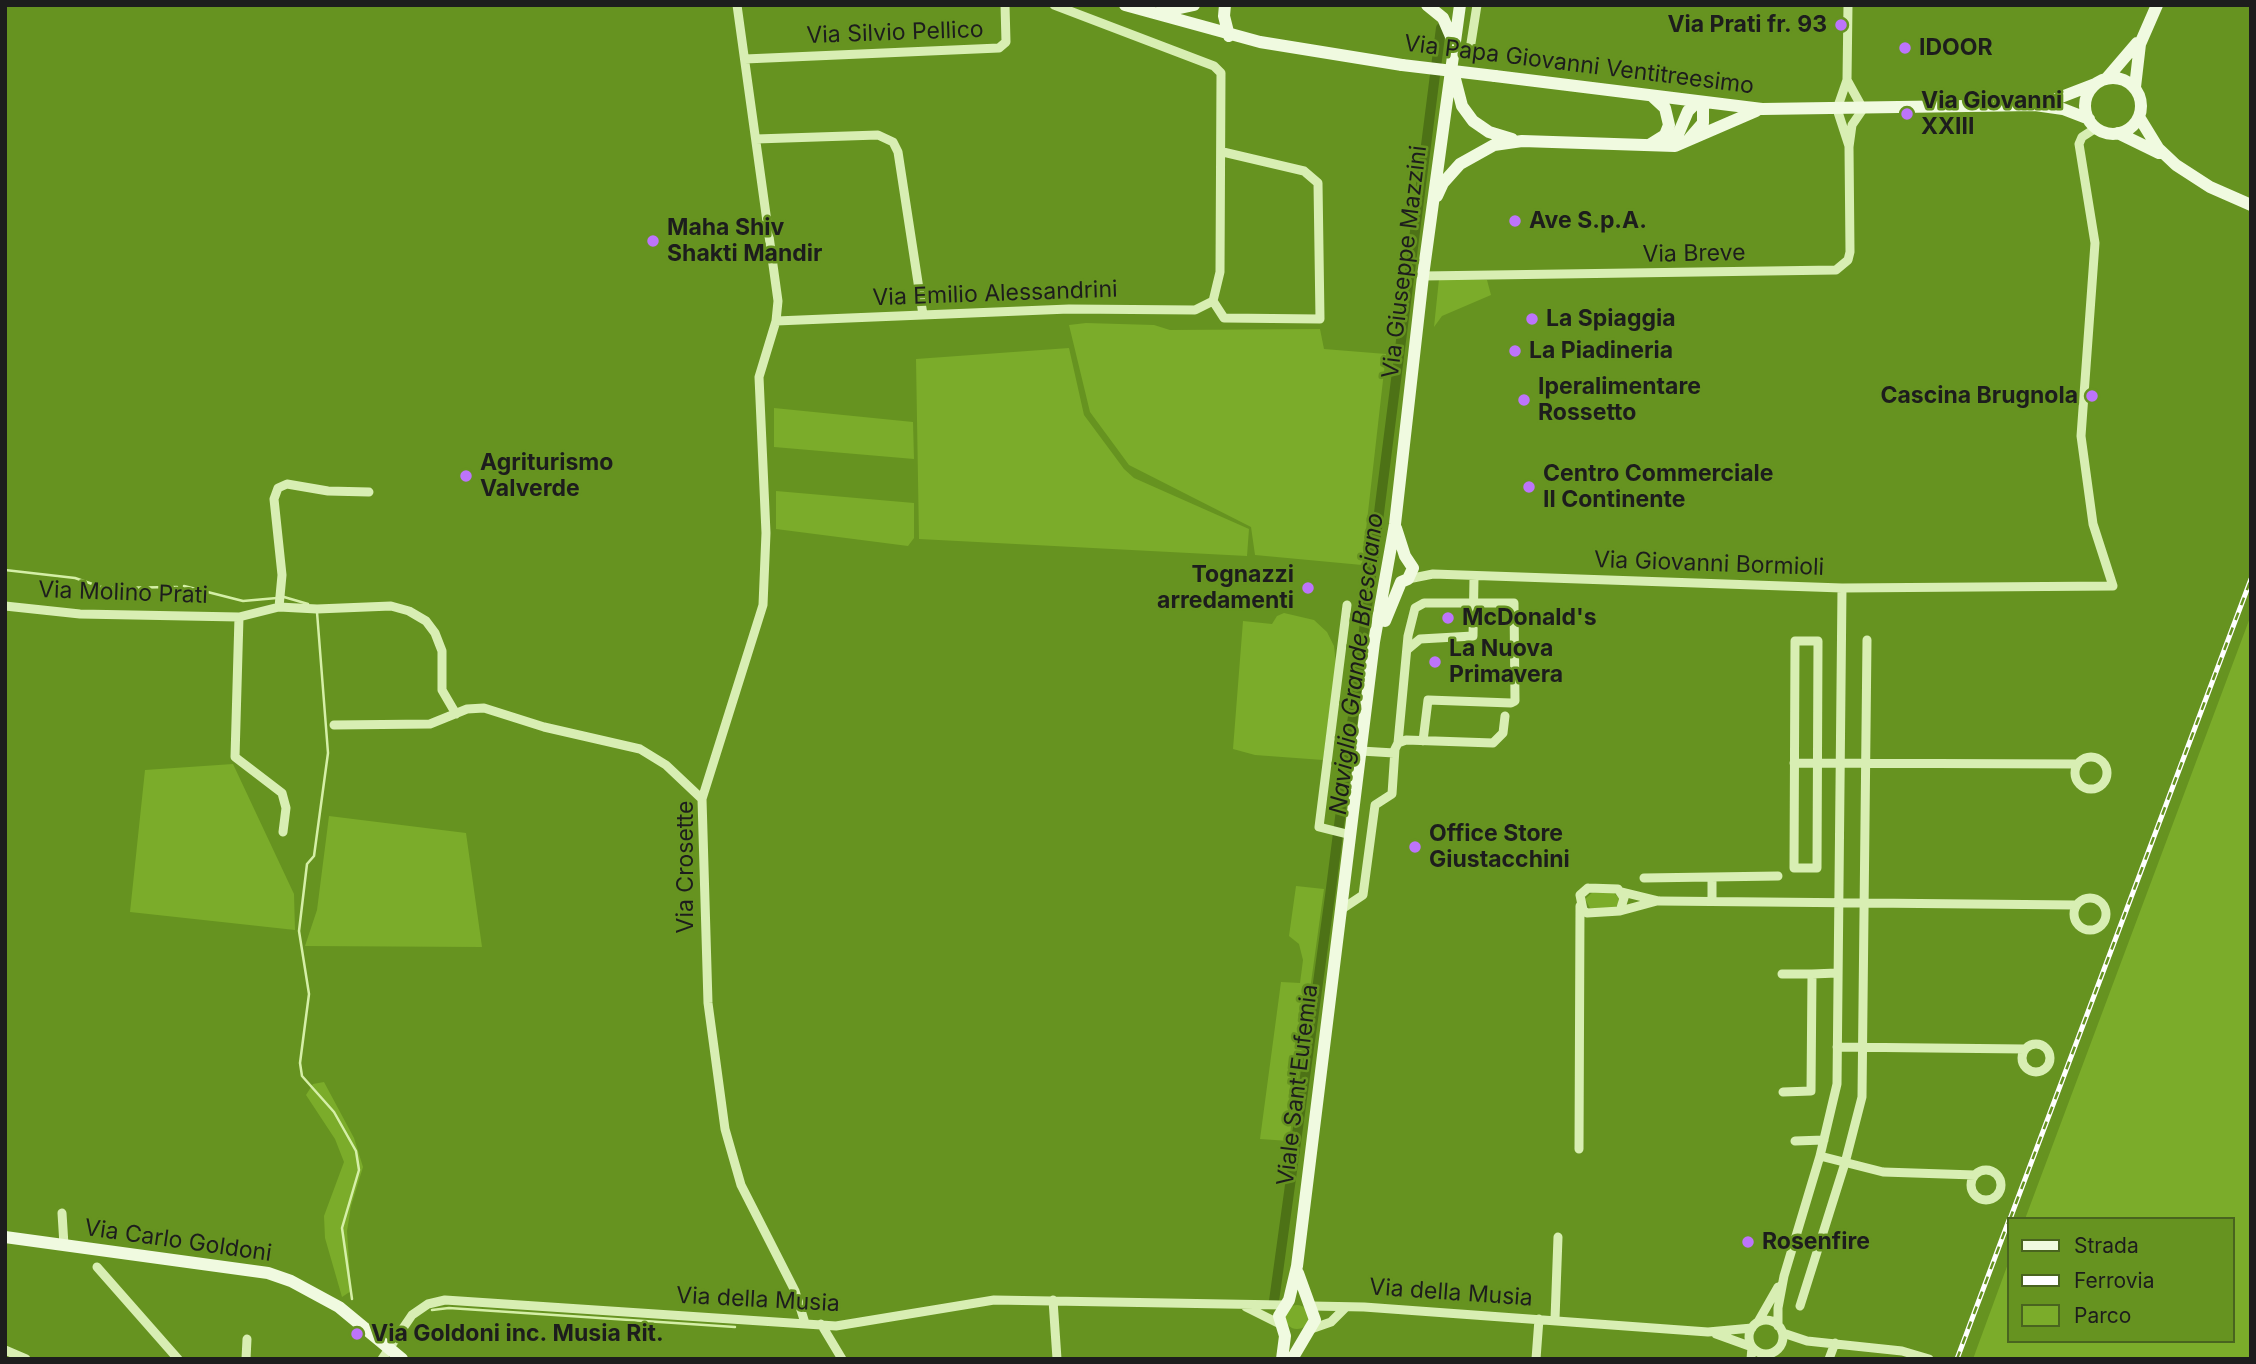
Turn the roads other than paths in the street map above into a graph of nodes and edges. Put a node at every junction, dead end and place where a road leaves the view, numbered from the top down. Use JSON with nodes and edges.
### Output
{"nodes":[{"id":1,"x":737,"y":5,"type":"edge"},
{"id":2,"x":1005,"y":5,"type":"edge"},
{"id":3,"x":1054,"y":5,"type":"edge"},
{"id":4,"x":1125,"y":5,"type":"edge"},
{"id":5,"x":1194,"y":5,"type":"edge"},
{"id":6,"x":1226,"y":5,"type":"edge"},
{"id":7,"x":1427,"y":5,"type":"edge"},
{"id":8,"x":1460,"y":5,"type":"edge"},
{"id":9,"x":1476,"y":5,"type":"edge"},
{"id":10,"x":1848,"y":5,"type":"edge"},
{"id":11,"x":2157,"y":5,"type":"edge"},
{"id":12,"x":1149,"y":13,"type":"junction"},
{"id":13,"x":2145,"y":31,"type":"junction"},
{"id":14,"x":1229,"y":36,"type":"junction"},
{"id":15,"x":1471,"y":43,"type":"dead end"},
{"id":16,"x":1454,"y":49,"type":"junction"},
{"id":17,"x":745,"y":59,"type":"junction"},
{"id":18,"x":1452,"y":63,"type":"junction"},
{"id":19,"x":2107,"y":78,"type":"junction"},
{"id":20,"x":1847,"y":80,"type":"junction"},
{"id":21,"x":2095,"y":84,"type":"junction"},
{"id":22,"x":2135,"y":87,"type":"junction"},
{"id":23,"x":1652,"y":96,"type":"junction"},
{"id":24,"x":1700,"y":103,"type":"junction"},
{"id":25,"x":2035,"y":106,"type":"junction"},
{"id":26,"x":1863,"y":109,"type":"junction"},
{"id":27,"x":1762,"y":110,"type":"junction"},
{"id":28,"x":1837,"y":110,"type":"junction"},
{"id":29,"x":2139,"y":117,"type":"junction"},
{"id":30,"x":2093,"y":123,"type":"junction"},
{"id":31,"x":2118,"y":133,"type":"junction"},
{"id":32,"x":756,"y":139,"type":"junction"},
{"id":33,"x":1522,"y":141,"type":"junction"},
{"id":34,"x":1688,"y":141,"type":"junction"},
{"id":35,"x":1646,"y":147,"type":"junction"},
{"id":36,"x":1659,"y":147,"type":"junction"},
{"id":37,"x":1849,"y":147,"type":"junction"},
{"id":38,"x":1223,"y":152,"type":"junction"},
{"id":39,"x":2166,"y":156,"type":"junction"},
{"id":40,"x":2251,"y":205,"type":"edge"},
{"id":41,"x":1432,"y":206,"type":"junction"},
{"id":42,"x":1423,"y":276,"type":"junction"},
{"id":43,"x":1213,"y":301,"type":"junction"},
{"id":44,"x":923,"y":315,"type":"junction"},
{"id":45,"x":776,"y":321,"type":"junction"},
{"id":46,"x":369,"y":492,"type":"dead end"},
{"id":47,"x":1395,"y":524,"type":"junction"},
{"id":48,"x":1408,"y":558,"type":"junction"},
{"id":49,"x":1387,"y":566,"type":"junction"},
{"id":50,"x":1443,"y":574,"type":"junction"},
{"id":51,"x":1474,"y":578,"type":"junction"},
{"id":52,"x":1405,"y":580,"type":"junction"},
{"id":53,"x":1842,"y":588,"type":"junction"},
{"id":54,"x":1474,"y":603,"type":"junction"},
{"id":55,"x":1347,"y":605,"type":"dead end"},
{"id":56,"x":5,"y":606,"type":"edge"},
{"id":57,"x":279,"y":607,"type":"junction"},
{"id":58,"x":239,"y":617,"type":"junction"},
{"id":59,"x":1412,"y":624,"type":"junction"},
{"id":60,"x":1420,"y":639,"type":"junction"},
{"id":61,"x":1867,"y":640,"type":"dead end"},
{"id":62,"x":1408,"y":649,"type":"junction"},
{"id":63,"x":1370,"y":686,"type":"junction"},
{"id":64,"x":456,"y":714,"type":"junction"},
{"id":65,"x":1505,"y":716,"type":"dead end"},
{"id":66,"x":334,"y":725,"type":"dead end"},
{"id":67,"x":1423,"y":741,"type":"junction"},
{"id":68,"x":1398,"y":743,"type":"junction"},
{"id":69,"x":1361,"y":751,"type":"junction"},
{"id":70,"x":1394,"y":753,"type":"junction"},
{"id":71,"x":1842,"y":762,"type":"junction"},
{"id":72,"x":1866,"y":762,"type":"junction"},
{"id":73,"x":1794,"y":763,"type":"junction"},
{"id":74,"x":1818,"y":763,"type":"junction"},
{"id":75,"x":2078,"y":764,"type":"dead end"},
{"id":76,"x":702,"y":799,"type":"junction"},
{"id":77,"x":283,"y":832,"type":"dead end"},
{"id":78,"x":1346,"y":834,"type":"junction"},
{"id":79,"x":1778,"y":876,"type":"dead end"},
{"id":80,"x":1712,"y":877,"type":"junction"},
{"id":81,"x":1644,"y":878,"type":"dead end"},
{"id":82,"x":1622,"y":892,"type":"junction"},
{"id":83,"x":1659,"y":901,"type":"junction"},
{"id":84,"x":1712,"y":901,"type":"junction"},
{"id":85,"x":1837,"y":904,"type":"junction"},
{"id":86,"x":1865,"y":904,"type":"junction"},
{"id":87,"x":2076,"y":905,"type":"dead end"},
{"id":88,"x":1342,"y":909,"type":"junction"},
{"id":89,"x":1584,"y":909,"type":"junction"},
{"id":90,"x":1620,"y":911,"type":"junction"},
{"id":91,"x":1837,"y":973,"type":"junction"},
{"id":92,"x":1782,"y":974,"type":"dead end"},
{"id":93,"x":1812,"y":974,"type":"junction"},
{"id":94,"x":1864,"y":1046,"type":"junction"},
{"id":95,"x":1837,"y":1047,"type":"junction"},
{"id":96,"x":2025,"y":1049,"type":"dead end"},
{"id":97,"x":1783,"y":1092,"type":"dead end"},
{"id":98,"x":1824,"y":1140,"type":"junction"},
{"id":99,"x":1795,"y":1142,"type":"dead end"},
{"id":100,"x":1579,"y":1149,"type":"dead end"},
{"id":101,"x":1820,"y":1156,"type":"junction"},
{"id":102,"x":1845,"y":1163,"type":"junction"},
{"id":103,"x":1975,"y":1175,"type":"dead end"},
{"id":104,"x":62,"y":1213,"type":"dead end"},
{"id":105,"x":5,"y":1237,"type":"edge"},
{"id":106,"x":1558,"y":1237,"type":"dead end"},
{"id":107,"x":1793,"y":1241,"type":"junction"},
{"id":108,"x":64,"y":1245,"type":"junction"},
{"id":109,"x":1818,"y":1248,"type":"junction"},
{"id":110,"x":1297,"y":1266,"type":"junction"},
{"id":111,"x":97,"y":1267,"type":"dead end"},
{"id":112,"x":1784,"y":1276,"type":"junction"},
{"id":113,"x":1053,"y":1300,"type":"junction"},
{"id":114,"x":1286,"y":1303,"type":"junction"},
{"id":115,"x":1309,"y":1303,"type":"junction"},
{"id":116,"x":1242,"y":1305,"type":"junction"},
{"id":117,"x":1800,"y":1306,"type":"dead end"},
{"id":118,"x":1345,"y":1308,"type":"junction"},
{"id":119,"x":1539,"y":1319,"type":"junction"},
{"id":120,"x":1555,"y":1320,"type":"junction"},
{"id":121,"x":805,"y":1323,"type":"junction"},
{"id":122,"x":821,"y":1324,"type":"junction"},
{"id":123,"x":1755,"y":1325,"type":"junction"},
{"id":124,"x":1282,"y":1327,"type":"junction"},
{"id":125,"x":1780,"y":1329,"type":"junction"},
{"id":126,"x":1308,"y":1331,"type":"junction"},
{"id":127,"x":1708,"y":1332,"type":"junction"},
{"id":128,"x":247,"y":1339,"type":"dead end"},
{"id":129,"x":1807,"y":1341,"type":"junction"},
{"id":130,"x":1835,"y":1343,"type":"junction"},
{"id":131,"x":1780,"y":1346,"type":"junction"},
{"id":132,"x":1752,"y":1347,"type":"junction"},
{"id":133,"x":5,"y":1350,"type":"edge"},
{"id":134,"x":385,"y":1353,"type":"edge"},
{"id":135,"x":1768,"y":1356,"type":"edge"},
{"id":136,"x":26,"y":1359,"type":"edge"},
{"id":137,"x":178,"y":1359,"type":"edge"},
{"id":138,"x":246,"y":1359,"type":"edge"},
{"id":139,"x":402,"y":1359,"type":"edge"},
{"id":140,"x":842,"y":1359,"type":"edge"},
{"id":141,"x":1057,"y":1359,"type":"edge"},
{"id":142,"x":1282,"y":1359,"type":"edge"},
{"id":143,"x":1292,"y":1359,"type":"edge"},
{"id":144,"x":1536,"y":1359,"type":"edge"},
{"id":145,"x":1751,"y":1359,"type":"edge"},
{"id":146,"x":1829,"y":1359,"type":"edge"},
{"id":147,"x":1929,"y":1359,"type":"edge"}],
"edges":[{"from":1,"to":17,"type":"street","name":"Via Crosette"},
{"from":2,"to":17,"type":"street","name":"Via Silvio Pellico"},
{"from":3,"to":38,"type":"street"},
{"from":4,"to":12,"type":"street","name":"Via Papa Giovanni Ventitreesimo"},
{"from":5,"to":12,"type":"street"},
{"from":6,"to":14,"type":"street"},
{"from":7,"to":16,"type":"street"},
{"from":8,"to":16,"type":"street","name":"Via Giuseppe Mazzini"},
{"from":9,"to":15,"type":"street"},
{"from":10,"to":20,"type":"street"},
{"from":11,"to":13,"type":"street"},
{"from":12,"to":14,"type":"street","name":"Via Papa Giovanni Ventitreesimo"},
{"from":13,"to":19,"type":"street"},
{"from":13,"to":22,"type":"street"},
{"from":14,"to":23,"type":"street","name":"Via Papa Giovanni Ventitreesimo","bridge":true},
{"from":16,"to":18,"type":"street","name":"Via Giuseppe Mazzini"},
{"from":17,"to":32,"type":"street","name":"Via Crosette"},
{"from":18,"to":33,"type":"street"},
{"from":18,"to":41,"type":"street","name":"Via Giuseppe Mazzini"},
{"from":19,"to":21,"type":"street"},
{"from":19,"to":22,"type":"street"},
{"from":20,"to":26,"type":"street"},
{"from":20,"to":28,"type":"street"},
{"from":21,"to":25,"type":"street","name":"Via Papa Giovanni Ventitreesimo"},
{"from":21,"to":30,"type":"street"},
{"from":22,"to":29,"type":"street"},
{"from":23,"to":24,"type":"street","name":"Via Papa Giovanni Ventitreesimo"},
{"from":23,"to":35,"type":"street"},
{"from":24,"to":27,"type":"street","name":"Via Papa Giovanni Ventitreesimo"},
{"from":24,"to":34,"type":"street"},
{"from":24,"to":36,"type":"street"},
{"from":25,"to":26,"type":"street","name":"Via Papa Giovanni Ventitreesimo"},
{"from":25,"to":30,"type":"street","name":"Via Papa Giovanni Ventitreesimo"},
{"from":26,"to":28,"type":"street","name":"Via Papa Giovanni Ventitreesimo"},
{"from":26,"to":37,"type":"street"},
{"from":27,"to":28,"type":"street","name":"Via Papa Giovanni Ventitreesimo"},
{"from":27,"to":34,"type":"street"},
{"from":28,"to":37,"type":"street"},
{"from":29,"to":31,"type":"street"},
{"from":29,"to":39,"type":"street"},
{"from":30,"to":31,"type":"street"},
{"from":30,"to":53,"type":"street"},
{"from":31,"to":39,"type":"street"},
{"from":32,"to":44,"type":"street"},
{"from":32,"to":45,"type":"street","name":"Via Crosette"},
{"from":33,"to":35,"type":"street"},
{"from":33,"to":41,"type":"street"},
{"from":34,"to":36,"type":"street"},
{"from":35,"to":36,"type":"street"},
{"from":37,"to":42,"type":"street","name":"Via Breve"},
{"from":38,"to":43,"type":"street"},
{"from":38,"to":43,"type":"street"},
{"from":39,"to":40,"type":"street"},
{"from":41,"to":42,"type":"street","name":"Via Giuseppe Mazzini"},
{"from":42,"to":47,"type":"street","name":"Via Giuseppe Mazzini"},
{"from":43,"to":44,"type":"street","name":"Via Emilio Alessandrini"},
{"from":44,"to":45,"type":"street","name":"Via Emilio Alessandrini"},
{"from":45,"to":76,"type":"street","name":"Via Crosette"},
{"from":46,"to":57,"type":"street"},
{"from":47,"to":48,"type":"street","name":"Via Giuseppe Mazzini"},
{"from":47,"to":49,"type":"street","name":"Via Giuseppe Mazzini"},
{"from":48,"to":49,"type":"street"},
{"from":48,"to":50,"type":"street"},
{"from":48,"to":52,"type":"street","name":"Viale Sant'Eufemia"},
{"from":49,"to":52,"type":"street"},
{"from":49,"to":63,"type":"street","name":"Viale Sant'Eufemia"},
{"from":50,"to":51,"type":"street","name":"Via Giovanni Bormioli"},
{"from":50,"to":52,"type":"street"},
{"from":51,"to":53,"type":"street","name":"Via Giovanni Bormioli"},
{"from":51,"to":54,"type":"street"},
{"from":52,"to":63,"type":"street","name":"Viale Sant'Eufemia"},
{"from":53,"to":71,"type":"street","name":"Via Giovanni Bormioli"},
{"from":54,"to":59,"type":"street"},
{"from":54,"to":60,"type":"street"},
{"from":54,"to":67,"type":"street"},
{"from":55,"to":78,"type":"street"},
{"from":56,"to":58,"type":"street","name":"Via Molino Prati"},
{"from":57,"to":58,"type":"street","name":"Via Molino Prati"},
{"from":57,"to":64,"type":"street","name":"Via Molino Prati"},
{"from":58,"to":77,"type":"street","name":"Via Molino Prati"},
{"from":59,"to":60,"type":"street"},
{"from":59,"to":62,"type":"street"},
{"from":60,"to":62,"type":"street"},
{"from":61,"to":72,"type":"street"},
{"from":62,"to":68,"type":"street"},
{"from":63,"to":69,"type":"street","name":"Viale Sant'Eufemia"},
{"from":64,"to":66,"type":"street"},
{"from":64,"to":76,"type":"street"},
{"from":65,"to":67,"type":"street"},
{"from":67,"to":68,"type":"street"},
{"from":68,"to":70,"type":"street"},
{"from":69,"to":70,"type":"street"},
{"from":69,"to":78,"type":"street","name":"Viale Sant'Eufemia"},
{"from":70,"to":88,"type":"street"},
{"from":71,"to":72,"type":"street"},
{"from":71,"to":74,"type":"street"},
{"from":71,"to":85,"type":"street","name":"Via Giovanni Bormioli"},
{"from":72,"to":75,"type":"street"},
{"from":72,"to":86,"type":"street"},
{"from":73,"to":74,"type":"street"},
{"from":73,"to":74,"type":"street"},
{"from":73,"to":74,"type":"street"},
{"from":76,"to":121,"type":"street","name":"Via Crosette"},
{"from":78,"to":88,"type":"street","name":"Viale Sant'Eufemia"},
{"from":79,"to":80,"type":"street"},
{"from":80,"to":81,"type":"street"},
{"from":80,"to":84,"type":"street"},
{"from":82,"to":83,"type":"street"},
{"from":82,"to":89,"type":"street"},
{"from":82,"to":90,"type":"street"},
{"from":83,"to":84,"type":"street"},
{"from":83,"to":90,"type":"street"},
{"from":84,"to":85,"type":"street"},
{"from":85,"to":86,"type":"street"},
{"from":85,"to":91,"type":"street","name":"Via Giovanni Bormioli"},
{"from":86,"to":87,"type":"street"},
{"from":86,"to":94,"type":"street"},
{"from":88,"to":110,"type":"street","name":"Viale Sant'Eufemia"},
{"from":89,"to":90,"type":"street"},
{"from":89,"to":100,"type":"street"},
{"from":91,"to":93,"type":"street"},
{"from":91,"to":95,"type":"street","name":"Via Giovanni Bormioli"},
{"from":92,"to":93,"type":"street"},
{"from":93,"to":97,"type":"street"},
{"from":94,"to":95,"type":"street"},
{"from":94,"to":96,"type":"street"},
{"from":94,"to":102,"type":"street"},
{"from":95,"to":98,"type":"street","name":"Via Giovanni Bormioli"},
{"from":98,"to":99,"type":"street"},
{"from":98,"to":101,"type":"street","name":"Via Giovanni Bormioli"},
{"from":101,"to":102,"type":"street"},
{"from":101,"to":107,"type":"street","name":"Via Giovanni Bormioli"},
{"from":102,"to":103,"type":"street"},
{"from":102,"to":109,"type":"street"},
{"from":104,"to":108,"type":"street"},
{"from":105,"to":108,"type":"street","name":"Via Carlo Goldoni"},
{"from":106,"to":120,"type":"street","name":"Via della Musia"},
{"from":107,"to":109,"type":"street"},
{"from":107,"to":112,"type":"street","name":"Via Giovanni Bormioli"},
{"from":108,"to":134,"type":"street","name":"Via Carlo Goldoni"},
{"from":109,"to":117,"type":"street"},
{"from":110,"to":114,"type":"street","name":"Viale Sant'Eufemia"},
{"from":110,"to":115,"type":"street","name":"Viale Sant'Eufemia"},
{"from":111,"to":137,"type":"street"},
{"from":112,"to":123,"type":"street","name":"Via Giovanni Bormioli"},
{"from":112,"to":125,"type":"street","name":"Via Giovanni Bormioli"},
{"from":113,"to":116,"type":"street","name":"Via della Musia"},
{"from":113,"to":122,"type":"street","name":"Via della Musia"},
{"from":113,"to":141,"type":"street"},
{"from":114,"to":115,"type":"street"},
{"from":114,"to":116,"type":"street","name":"Via della Musia"},
{"from":114,"to":124,"type":"street","name":"Viale Sant'Eufemia"},
{"from":115,"to":118,"type":"street","name":"Via della Musia"},
{"from":115,"to":126,"type":"street","name":"Viale Sant'Eufemia"},
{"from":116,"to":124,"type":"street","name":"Via della Musia"},
{"from":118,"to":119,"type":"street","name":"Via della Musia"},
{"from":118,"to":126,"type":"street","name":"Via della Musia"},
{"from":119,"to":120,"type":"street","name":"Via della Musia"},
{"from":119,"to":144,"type":"street"},
{"from":120,"to":127,"type":"street","name":"Via della Musia"},
{"from":121,"to":122,"type":"street","name":"Via della Musia"},
{"from":121,"to":134,"type":"street","name":"Via della Musia"},
{"from":122,"to":140,"type":"street"},
{"from":123,"to":125,"type":"street","name":"Via della Musia"},
{"from":123,"to":127,"type":"street","name":"Via della Musia"},
{"from":123,"to":132,"type":"street"},
{"from":124,"to":126,"type":"street"},
{"from":124,"to":142,"type":"street","name":"Viale Sant'Eufemia"},
{"from":125,"to":129,"type":"street","name":"Via della Musia"},
{"from":125,"to":131,"type":"street"},
{"from":126,"to":143,"type":"street","name":"Viale Sant'Eufemia"},
{"from":127,"to":132,"type":"street","name":"Via della Musia"},
{"from":128,"to":138,"type":"street"},
{"from":129,"to":130,"type":"street","name":"Via della Musia"},
{"from":129,"to":131,"type":"street","name":"Via della Musia"},
{"from":130,"to":146,"type":"street"},
{"from":130,"to":147,"type":"street","name":"Via della Musia"},
{"from":131,"to":135,"type":"street","name":"Via della Musia"},
{"from":132,"to":135,"type":"street","name":"Via della Musia"},
{"from":132,"to":145,"type":"street"},
{"from":133,"to":136,"type":"street"},
{"from":134,"to":139,"type":"street","name":"Via Carlo Goldoni"}]}
